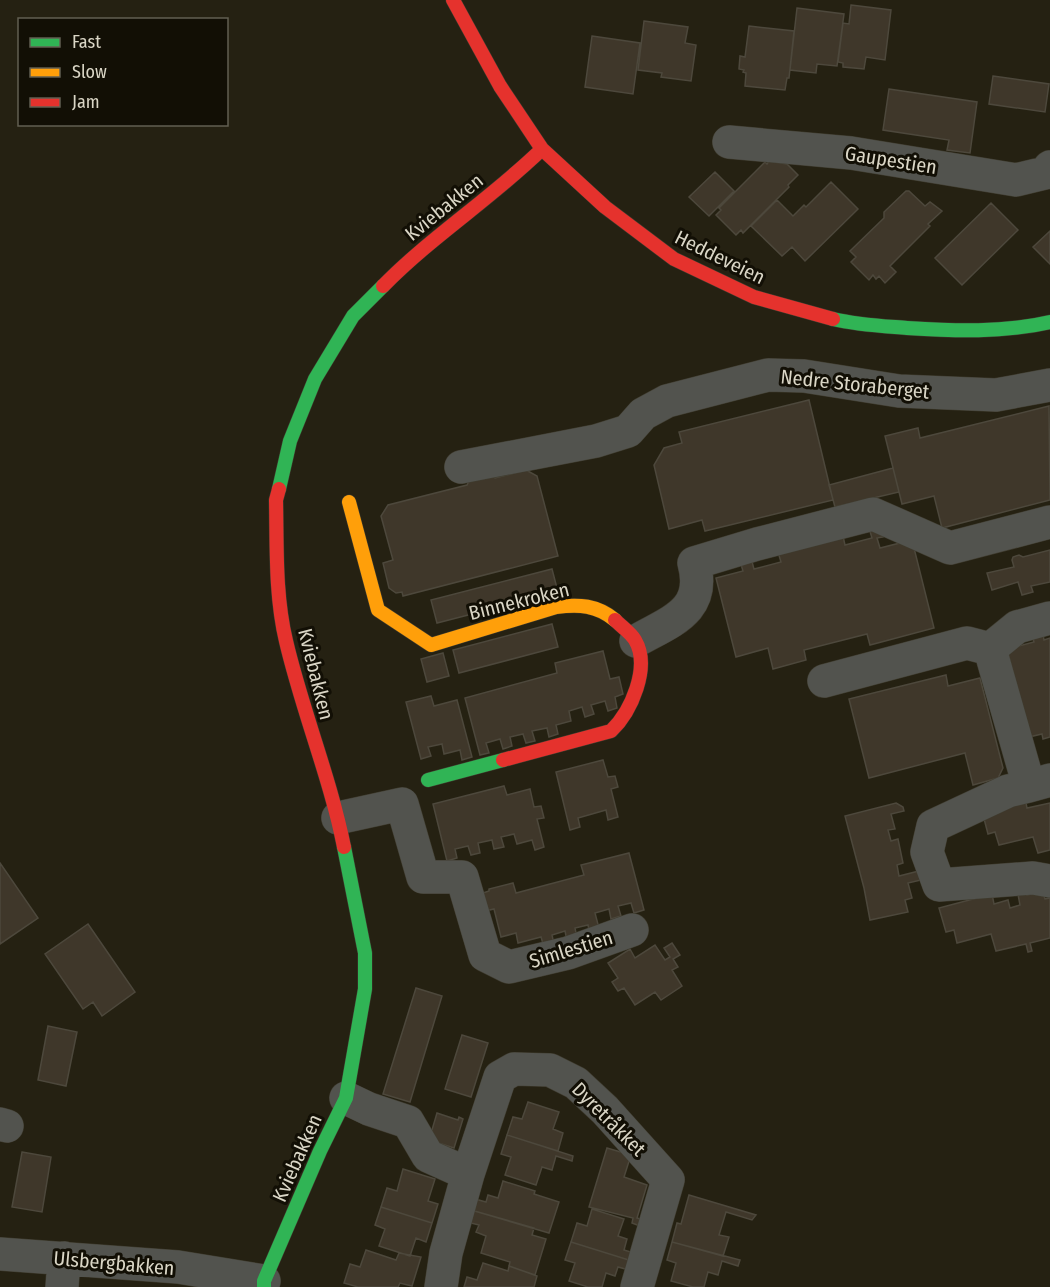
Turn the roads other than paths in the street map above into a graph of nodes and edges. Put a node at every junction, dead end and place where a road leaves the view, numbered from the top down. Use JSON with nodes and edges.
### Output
{"nodes":[{"id":1,"x":453,"y":0,"type":"edge"},
{"id":2,"x":729,"y":142,"type":"dead end"},
{"id":3,"x":543,"y":148,"type":"junction"},
{"id":4,"x":1050,"y":167,"type":"edge"},
{"id":5,"x":1050,"y":322,"type":"edge"},
{"id":6,"x":1050,"y":385,"type":"edge"},
{"id":7,"x":461,"y":467,"type":"dead end"},
{"id":8,"x":349,"y":502,"type":"dead end"},
{"id":9,"x":1050,"y":522,"type":"edge"},
{"id":10,"x":1050,"y":618,"type":"edge"},
{"id":11,"x":636,"y":641,"type":"junction"},
{"id":12,"x":990,"y":649,"type":"junction"},
{"id":13,"x":824,"y":681,"type":"dead end"},
{"id":14,"x":428,"y":780,"type":"dead end"},
{"id":15,"x":1040,"y":783,"type":"edge"},
{"id":16,"x":338,"y":818,"type":"junction"},
{"id":17,"x":1050,"y":881,"type":"edge"},
{"id":18,"x":632,"y":930,"type":"dead end"},
{"id":19,"x":346,"y":1098,"type":"junction"},
{"id":20,"x":468,"y":1174,"type":"junction"},
{"id":21,"x":0,"y":1254,"type":"edge"},
{"id":22,"x":63,"y":1273,"type":"edge"},
{"id":23,"x":264,"y":1284,"type":"edge"},
{"id":24,"x":441,"y":1287,"type":"edge"},
{"id":25,"x":637,"y":1287,"type":"edge"}],
"edges":[{"from":1,"to":3,"type":"street","name":"Heddeveien"},
{"from":2,"to":4,"type":"street","name":"Gaupestien"},
{"from":3,"to":5,"type":"street","name":"Heddeveien"},
{"from":3,"to":16,"type":"street","name":"Kviebakken"},
{"from":6,"to":7,"type":"street","name":"Nedre Storaberget"},
{"from":8,"to":11,"type":"street","name":"Binnekroken"},
{"from":9,"to":11,"type":"street"},
{"from":10,"to":12,"type":"street"},
{"from":11,"to":14,"type":"street"},
{"from":12,"to":13,"type":"street"},
{"from":12,"to":15,"type":"street"},
{"from":15,"to":17,"type":"street"},
{"from":16,"to":18,"type":"street","name":"Simlestien"},
{"from":16,"to":19,"type":"street","name":"Kviebakken"},
{"from":19,"to":20,"type":"street"},
{"from":19,"to":23,"type":"street","name":"Kviebakken"},
{"from":20,"to":24,"type":"street","name":"Dyretråkket"},
{"from":20,"to":25,"type":"street","name":"Dyretråkket"},
{"from":21,"to":22,"type":"street","name":"Ulsbergbakken"},
{"from":22,"to":23,"type":"street","name":"Ulsbergbakken"}]}
